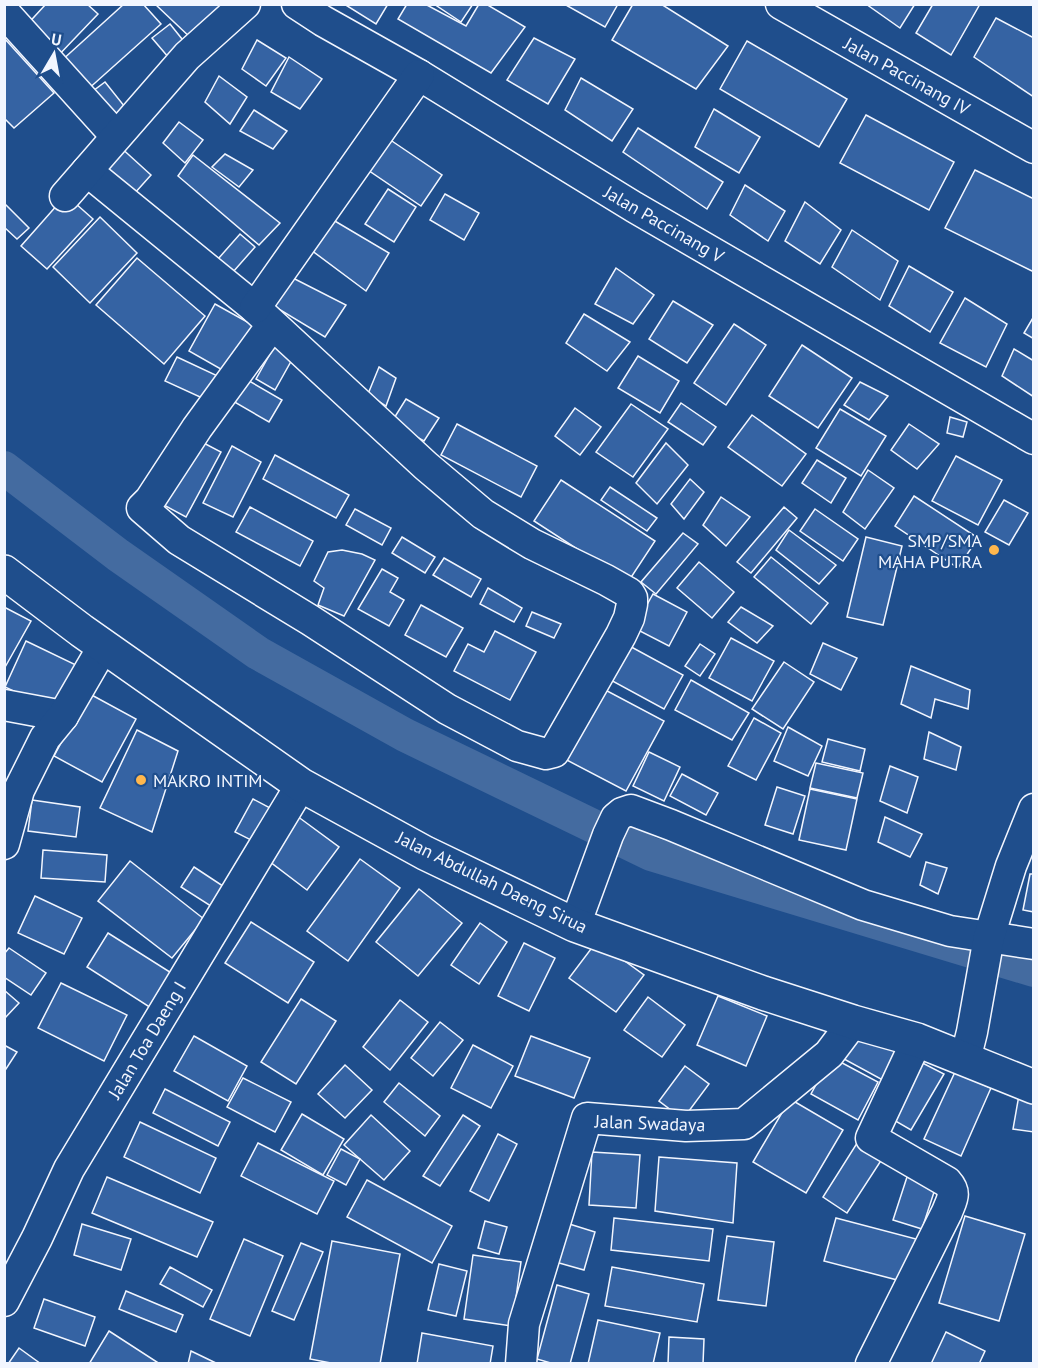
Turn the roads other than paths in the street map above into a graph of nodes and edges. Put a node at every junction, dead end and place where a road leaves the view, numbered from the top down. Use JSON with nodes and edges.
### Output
{"nodes":[{"id":1,"x":245,"y":4,"type":"edge"},
{"id":2,"x":297,"y":4,"type":"edge"},
{"id":3,"x":781,"y":4,"type":"edge"},
{"id":4,"x":4,"y":12,"type":"edge"},
{"id":5,"x":419,"y":75,"type":"junction"},
{"id":6,"x":116,"y":136,"type":"junction"},
{"id":7,"x":1034,"y":148,"type":"edge"},
{"id":8,"x":87,"y":171,"type":"junction"},
{"id":9,"x":64,"y":196,"type":"dead end"},
{"id":10,"x":263,"y":317,"type":"junction"},
{"id":11,"x":1034,"y":438,"type":"edge"},
{"id":12,"x":4,"y":572,"type":"edge"},
{"id":13,"x":103,"y":646,"type":"junction"},
{"id":14,"x":4,"y":705,"type":"edge"},
{"id":15,"x":63,"y":716,"type":"junction"},
{"id":16,"x":302,"y":785,"type":"junction"},
{"id":17,"x":1034,"y":809,"type":"edge"},
{"id":18,"x":4,"y":844,"type":"edge"},
{"id":19,"x":578,"y":916,"type":"junction"},
{"id":20,"x":1034,"y":944,"type":"edge"},
{"id":21,"x":987,"y":946,"type":"junction"},
{"id":22,"x":853,"y":1022,"type":"junction"},
{"id":23,"x":917,"y":1040,"type":"junction"},
{"id":24,"x":969,"y":1046,"type":"junction"},
{"id":25,"x":1034,"y":1087,"type":"edge"},
{"id":26,"x":4,"y":1301,"type":"edge"},
{"id":27,"x":521,"y":1364,"type":"edge"},
{"id":28,"x":871,"y":1364,"type":"edge"}],
"edges":[{"from":1,"to":6,"type":"street"},
{"from":2,"to":5,"type":"street","name":"Jalan Paccinang V"},
{"from":3,"to":7,"type":"street","name":"Jalan Paccinang IV"},
{"from":4,"to":6,"type":"street"},
{"from":5,"to":10,"type":"street"},
{"from":5,"to":11,"type":"street","name":"Jalan Paccinang V"},
{"from":6,"to":8,"type":"street"},
{"from":8,"to":9,"type":"street"},
{"from":8,"to":10,"type":"street"},
{"from":10,"to":10,"type":"street"},
{"from":12,"to":13,"type":"main road","name":"Jalan Abdullah Daeng Sirua"},
{"from":13,"to":15,"type":"street"},
{"from":13,"to":16,"type":"main road","name":"Jalan Abdullah Daeng Sirua"},
{"from":14,"to":15,"type":"street"},
{"from":15,"to":18,"type":"street"},
{"from":16,"to":19,"type":"main road","name":"Jalan Abdullah Daeng Sirua"},
{"from":16,"to":26,"type":"street","name":"Jalan Toa Daeng I"},
{"from":17,"to":21,"type":"street"},
{"from":19,"to":21,"type":"street"},
{"from":19,"to":22,"type":"main road","name":"Jalan Abdullah Daeng Sirua"},
{"from":20,"to":21,"type":"street"},
{"from":21,"to":24,"type":"street"},
{"from":22,"to":23,"type":"main road","name":"Jalan Abdullah Daeng Sirua"},
{"from":22,"to":27,"type":"street","name":"Jalan Swadaya"},
{"from":23,"to":24,"type":"main road","name":"Jalan Abdullah Daeng Sirua"},
{"from":23,"to":28,"type":"street"},
{"from":24,"to":25,"type":"main road","name":"Jalan Abdullah Daeng Sirua"}]}
